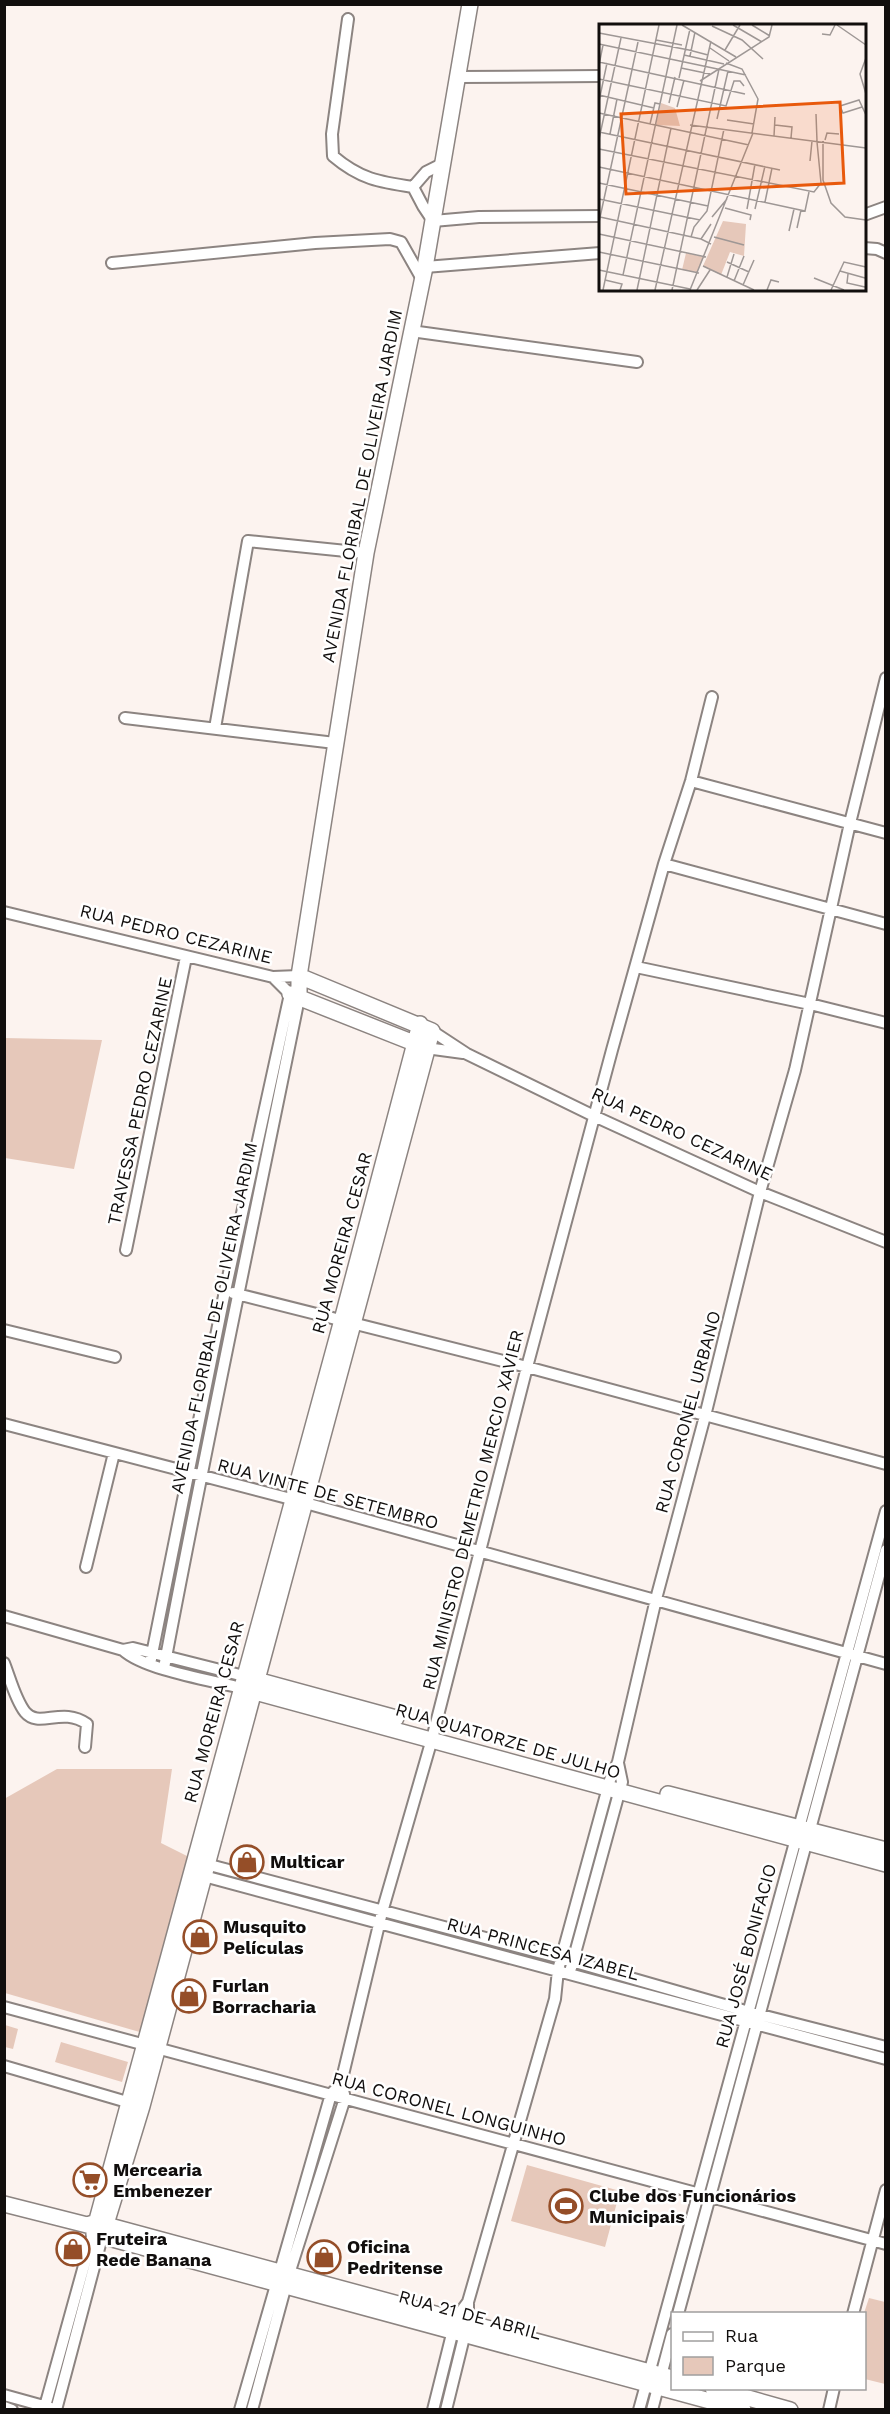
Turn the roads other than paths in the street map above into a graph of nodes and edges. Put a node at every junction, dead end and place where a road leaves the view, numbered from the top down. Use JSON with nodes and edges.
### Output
{"nodes":[{"id":1,"x":470,"y":4,"type":"edge"},
{"id":2,"x":348,"y":19,"type":"dead end"},
{"id":3,"x":599,"y":76,"type":"edge"},
{"id":4,"x":458,"y":77,"type":"junction"},
{"id":5,"x":444,"y":163,"type":"junction"},
{"id":6,"x":413,"y":187,"type":"junction"},
{"id":7,"x":885,"y":207,"type":"edge"},
{"id":8,"x":866,"y":214,"type":"edge"},
{"id":9,"x":599,"y":216,"type":"edge"},
{"id":10,"x":433,"y":220,"type":"junction"},
{"id":11,"x":866,"y":248,"type":"edge"},
{"id":12,"x":881,"y":251,"type":"edge"},
{"id":13,"x":599,"y":253,"type":"edge"},
{"id":14,"x":112,"y":263,"type":"dead end"},
{"id":15,"x":424,"y":273,"type":"junction"},
{"id":16,"x":411,"y":331,"type":"junction"},
{"id":17,"x":636,"y":362,"type":"dead end"},
{"id":18,"x":366,"y":553,"type":"junction"},
{"id":19,"x":885,"y":678,"type":"edge"},
{"id":20,"x":712,"y":697,"type":"dead end"},
{"id":21,"x":125,"y":718,"type":"dead end"},
{"id":22,"x":215,"y":728,"type":"junction"},
{"id":23,"x":335,"y":743,"type":"junction"},
{"id":24,"x":691,"y":781,"type":"junction"},
{"id":25,"x":850,"y":823,"type":"junction"},
{"id":26,"x":885,"y":832,"type":"edge"},
{"id":27,"x":664,"y":864,"type":"junction"},
{"id":28,"x":831,"y":909,"type":"junction"},
{"id":29,"x":4,"y":912,"type":"edge"},
{"id":30,"x":885,"y":924,"type":"edge"},
{"id":31,"x":186,"y":957,"type":"junction"},
{"id":32,"x":636,"y":967,"type":"junction"},
{"id":33,"x":299,"y":976,"type":"junction"},
{"id":34,"x":273,"y":977,"type":"junction"},
{"id":35,"x":294,"y":996,"type":"junction"},
{"id":36,"x":364,"y":1002,"type":"junction"},
{"id":37,"x":810,"y":1004,"type":"junction"},
{"id":38,"x":358,"y":1021,"type":"junction"},
{"id":39,"x":885,"y":1023,"type":"edge"},
{"id":40,"x":426,"y":1027,"type":"junction"},
{"id":41,"x":420,"y":1046,"type":"junction"},
{"id":42,"x":467,"y":1054,"type":"junction"},
{"id":43,"x":594,"y":1116,"type":"junction"},
{"id":44,"x":760,"y":1192,"type":"junction"},
{"id":45,"x":885,"y":1242,"type":"edge"},
{"id":46,"x":126,"y":1250,"type":"dead end"},
{"id":47,"x":225,"y":1291,"type":"junction"},
{"id":48,"x":240,"y":1294,"type":"junction"},
{"id":49,"x":348,"y":1321,"type":"junction"},
{"id":50,"x":4,"y":1330,"type":"edge"},
{"id":51,"x":115,"y":1357,"type":"dead end"},
{"id":52,"x":210,"y":1365,"type":"junction"},
{"id":53,"x":527,"y":1367,"type":"junction"},
{"id":54,"x":222,"y":1368,"type":"junction"},
{"id":55,"x":705,"y":1416,"type":"junction"},
{"id":56,"x":4,"y":1424,"type":"edge"},
{"id":57,"x":114,"y":1453,"type":"junction"},
{"id":58,"x":885,"y":1464,"type":"edge"},
{"id":59,"x":188,"y":1473,"type":"junction"},
{"id":60,"x":201,"y":1477,"type":"junction"},
{"id":61,"x":298,"y":1501,"type":"junction"},
{"id":62,"x":885,"y":1511,"type":"edge"},
{"id":63,"x":885,"y":1550,"type":"edge"},
{"id":64,"x":478,"y":1552,"type":"junction"},
{"id":65,"x":171,"y":1563,"type":"junction"},
{"id":66,"x":184,"y":1566,"type":"junction"},
{"id":67,"x":86,"y":1567,"type":"dead end"},
{"id":68,"x":656,"y":1599,"type":"junction"},
{"id":69,"x":4,"y":1616,"type":"edge"},
{"id":70,"x":852,"y":1655,"type":"junction"},
{"id":71,"x":152,"y":1659,"type":"junction"},
{"id":72,"x":4,"y":1663,"type":"edge"},
{"id":73,"x":165,"y":1663,"type":"junction"},
{"id":74,"x":885,"y":1664,"type":"edge"},
{"id":75,"x":249,"y":1684,"type":"junction"},
{"id":76,"x":433,"y":1734,"type":"junction"},
{"id":77,"x":85,"y":1747,"type":"dead end"},
{"id":78,"x":615,"y":1786,"type":"junction"},
{"id":79,"x":802,"y":1834,"type":"junction"},
{"id":80,"x":859,"y":1850,"type":"junction"},
{"id":81,"x":885,"y":1850,"type":"edge"},
{"id":82,"x":885,"y":1864,"type":"edge"},
{"id":83,"x":199,"y":1868,"type":"junction"},
{"id":84,"x":381,"y":1917,"type":"junction"},
{"id":85,"x":561,"y":1959,"type":"junction"},
{"id":86,"x":573,"y":1962,"type":"junction"},
{"id":87,"x":564,"y":1972,"type":"junction"},
{"id":88,"x":4,"y":2007,"type":"edge"},
{"id":89,"x":753,"y":2018,"type":"junction"},
{"id":90,"x":151,"y":2046,"type":"junction"},
{"id":91,"x":885,"y":2047,"type":"edge"},
{"id":92,"x":885,"y":2059,"type":"edge"},
{"id":93,"x":4,"y":2066,"type":"edge"},
{"id":94,"x":341,"y":2083,"type":"junction"},
{"id":95,"x":331,"y":2094,"type":"junction"},
{"id":96,"x":345,"y":2098,"type":"junction"},
{"id":97,"x":136,"y":2105,"type":"junction"},
{"id":98,"x":513,"y":2142,"type":"junction"},
{"id":99,"x":885,"y":2190,"type":"edge"},
{"id":100,"x":704,"y":2196,"type":"junction"},
{"id":101,"x":4,"y":2204,"type":"edge"},
{"id":102,"x":97,"y":2228,"type":"junction"},
{"id":103,"x":872,"y":2240,"type":"junction"},
{"id":104,"x":885,"y":2244,"type":"edge"},
{"id":105,"x":283,"y":2278,"type":"junction"},
{"id":106,"x":675,"y":2312,"type":"edge"},
{"id":107,"x":678,"y":2312,"type":"edge"},
{"id":108,"x":853,"y":2312,"type":"edge"},
{"id":109,"x":460,"y":2326,"type":"junction"},
{"id":110,"x":671,"y":2327,"type":"edge"},
{"id":111,"x":671,"y":2337,"type":"edge"},
{"id":112,"x":252,"y":2366,"type":"junction"},
{"id":113,"x":263,"y":2369,"type":"junction"},
{"id":114,"x":658,"y":2378,"type":"edge"},
{"id":115,"x":834,"y":2390,"type":"edge"},
{"id":116,"x":704,"y":2391,"type":"edge"},
{"id":117,"x":4,"y":2395,"type":"edge"},
{"id":118,"x":4,"y":2408,"type":"edge"},
{"id":119,"x":12,"y":2409,"type":"edge"},
{"id":120,"x":52,"y":2409,"type":"edge"},
{"id":121,"x":240,"y":2409,"type":"edge"},
{"id":122,"x":252,"y":2409,"type":"edge"},
{"id":123,"x":433,"y":2409,"type":"edge"},
{"id":124,"x":446,"y":2409,"type":"edge"},
{"id":125,"x":639,"y":2409,"type":"edge"},
{"id":126,"x":652,"y":2409,"type":"edge"},
{"id":127,"x":743,"y":2409,"type":"edge"},
{"id":128,"x":783,"y":2409,"type":"edge"},
{"id":129,"x":829,"y":2409,"type":"edge"}],
"edges":[{"from":1,"to":4,"type":"street","name":"AVENIDA FLORIBAL DE OLIVEIRA JARDIM"},
{"from":2,"to":6,"type":"street"},
{"from":3,"to":4,"type":"street"},
{"from":4,"to":5,"type":"street","name":"AVENIDA FLORIBAL DE OLIVEIRA JARDIM"},
{"from":5,"to":6,"type":"street"},
{"from":5,"to":10,"type":"street","name":"AVENIDA FLORIBAL DE OLIVEIRA JARDIM"},
{"from":6,"to":10,"type":"street"},
{"from":7,"to":8,"type":"street"},
{"from":9,"to":10,"type":"street"},
{"from":10,"to":15,"type":"street","name":"AVENIDA FLORIBAL DE OLIVEIRA JARDIM"},
{"from":11,"to":12,"type":"street"},
{"from":13,"to":15,"type":"street"},
{"from":14,"to":15,"type":"street"},
{"from":15,"to":16,"type":"street","name":"AVENIDA FLORIBAL DE OLIVEIRA JARDIM"},
{"from":16,"to":17,"type":"street"},
{"from":16,"to":18,"type":"street","name":"AVENIDA FLORIBAL DE OLIVEIRA JARDIM"},
{"from":18,"to":22,"type":"street"},
{"from":18,"to":23,"type":"street","name":"AVENIDA FLORIBAL DE OLIVEIRA JARDIM"},
{"from":19,"to":25,"type":"street","name":"RUA CORONEL URBANO"},
{"from":20,"to":24,"type":"street","name":"RUA MINISTRO DEMETRIO MERCIO XAVIER"},
{"from":21,"to":22,"type":"street"},
{"from":22,"to":23,"type":"street"},
{"from":23,"to":33,"type":"street","name":"AVENIDA FLORIBAL DE OLIVEIRA JARDIM"},
{"from":24,"to":25,"type":"street"},
{"from":24,"to":27,"type":"street","name":"RUA MINISTRO DEMETRIO MERCIO XAVIER"},
{"from":25,"to":26,"type":"street"},
{"from":25,"to":28,"type":"street","name":"RUA CORONEL URBANO"},
{"from":27,"to":28,"type":"street"},
{"from":27,"to":32,"type":"street","name":"RUA MINISTRO DEMETRIO MERCIO XAVIER"},
{"from":28,"to":30,"type":"street"},
{"from":28,"to":37,"type":"street","name":"RUA CORONEL URBANO"},
{"from":29,"to":31,"type":"street","name":"RUA PEDRO CEZARINE"},
{"from":31,"to":34,"type":"street","name":"RUA PEDRO CEZARINE"},
{"from":31,"to":46,"type":"street","name":"TRAVESSA PEDRO CEZARINE"},
{"from":32,"to":37,"type":"street"},
{"from":32,"to":43,"type":"street","name":"RUA MINISTRO DEMETRIO MERCIO XAVIER"},
{"from":33,"to":34,"type":"street"},
{"from":33,"to":35,"type":"street","name":"AVENIDA FLORIBAL DE OLIVEIRA JARDIM"},
{"from":33,"to":36,"type":"street","name":"RUA PEDRO CEZARINE"},
{"from":34,"to":35,"type":"street","name":"RUA PEDRO CEZARINE"},
{"from":35,"to":38,"type":"street","name":"RUA PEDRO CEZARINE"},
{"from":35,"to":47,"type":"street","name":"AVENIDA FLORIBAL DE OLIVEIRA JARDIM"},
{"from":35,"to":48,"type":"street","name":"AVENIDA FLORIBAL DE OLIVEIRA JARDIM"},
{"from":36,"to":38,"type":"street"},
{"from":36,"to":40,"type":"street","name":"RUA PEDRO CEZARINE"},
{"from":37,"to":39,"type":"street"},
{"from":37,"to":44,"type":"street","name":"RUA CORONEL URBANO"},
{"from":38,"to":41,"type":"street","name":"RUA PEDRO CEZARINE"},
{"from":40,"to":41,"type":"street","name":"RUA MOREIRA CESAR"},
{"from":40,"to":42,"type":"street","name":"RUA PEDRO CEZARINE"},
{"from":41,"to":42,"type":"street","name":"RUA PEDRO CEZARINE"},
{"from":41,"to":49,"type":"street","name":"RUA MOREIRA CESAR"},
{"from":42,"to":43,"type":"street","name":"RUA PEDRO CEZARINE"},
{"from":43,"to":44,"type":"street","name":"RUA PEDRO CEZARINE"},
{"from":43,"to":53,"type":"street","name":"RUA MINISTRO DEMETRIO MERCIO XAVIER"},
{"from":44,"to":45,"type":"street","name":"RUA PEDRO CEZARINE"},
{"from":44,"to":55,"type":"street","name":"RUA CORONEL URBANO"},
{"from":47,"to":48,"type":"street"},
{"from":47,"to":52,"type":"street","name":"AVENIDA FLORIBAL DE OLIVEIRA JARDIM"},
{"from":48,"to":49,"type":"street"},
{"from":48,"to":54,"type":"street","name":"AVENIDA FLORIBAL DE OLIVEIRA JARDIM"},
{"from":49,"to":53,"type":"street"},
{"from":49,"to":61,"type":"street","name":"RUA MOREIRA CESAR"},
{"from":50,"to":51,"type":"street"},
{"from":52,"to":54,"type":"street"},
{"from":52,"to":59,"type":"street","name":"AVENIDA FLORIBAL DE OLIVEIRA JARDIM"},
{"from":53,"to":55,"type":"street"},
{"from":53,"to":64,"type":"street","name":"RUA MINISTRO DEMETRIO MERCIO XAVIER"},
{"from":54,"to":60,"type":"street","name":"AVENIDA FLORIBAL DE OLIVEIRA JARDIM"},
{"from":55,"to":58,"type":"street"},
{"from":55,"to":68,"type":"street","name":"RUA CORONEL URBANO"},
{"from":56,"to":57,"type":"street","name":"RUA VINTE DE SETEMBRO"},
{"from":57,"to":59,"type":"street","name":"RUA VINTE DE SETEMBRO"},
{"from":57,"to":67,"type":"street"},
{"from":59,"to":60,"type":"street","name":"RUA VINTE DE SETEMBRO"},
{"from":59,"to":65,"type":"street","name":"AVENIDA FLORIBAL DE OLIVEIRA JARDIM"},
{"from":60,"to":61,"type":"street","name":"RUA VINTE DE SETEMBRO"},
{"from":60,"to":66,"type":"street","name":"AVENIDA FLORIBAL DE OLIVEIRA JARDIM"},
{"from":61,"to":64,"type":"street","name":"RUA VINTE DE SETEMBRO"},
{"from":61,"to":75,"type":"street","name":"RUA MOREIRA CESAR"},
{"from":62,"to":70,"type":"street","name":"RUA JOSÉ BONIFACIO"},
{"from":63,"to":70,"type":"street","name":"RUA JOSÉ BONIFACIO"},
{"from":64,"to":68,"type":"street","name":"RUA VINTE DE SETEMBRO"},
{"from":64,"to":76,"type":"street","name":"RUA MINISTRO DEMETRIO MERCIO XAVIER"},
{"from":65,"to":66,"type":"street"},
{"from":65,"to":71,"type":"street","name":"AVENIDA FLORIBAL DE OLIVEIRA JARDIM"},
{"from":66,"to":73,"type":"street","name":"AVENIDA FLORIBAL DE OLIVEIRA JARDIM"},
{"from":68,"to":70,"type":"street","name":"RUA VINTE DE SETEMBRO"},
{"from":68,"to":78,"type":"street","name":"RUA CORONEL URBANO"},
{"from":69,"to":71,"type":"street","name":"RUA QUATORZE DE JULHO"},
{"from":70,"to":74,"type":"street","name":"RUA VINTE DE SETEMBRO"},
{"from":70,"to":79,"type":"street","name":"RUA JOSÉ BONIFACIO"},
{"from":71,"to":73,"type":"street","name":"RUA QUATORZE DE JULHO"},
{"from":72,"to":77,"type":"street"},
{"from":73,"to":75,"type":"street","name":"RUA QUATORZE DE JULHO"},
{"from":75,"to":76,"type":"street","name":"RUA QUATORZE DE JULHO"},
{"from":75,"to":83,"type":"street","name":"RUA MOREIRA CESAR"},
{"from":76,"to":78,"type":"street","name":"RUA QUATORZE DE JULHO"},
{"from":76,"to":84,"type":"street","name":"RUA MINISTRO DEMETRIO MERCIO XAVIER"},
{"from":78,"to":79,"type":"street","name":"RUA QUATORZE DE JULHO"},
{"from":78,"to":85,"type":"street","name":"RUA CORONEL URBANO"},
{"from":78,"to":86,"type":"street","name":"RUA CORONEL URBANO"},
{"from":79,"to":80,"type":"street","name":"RUA QUATORZE DE JULHO"},
{"from":79,"to":89,"type":"street","name":"RUA JOSÉ BONIFACIO"},
{"from":80,"to":81,"type":"street","name":"RUA QUATORZE DE JULHO"},
{"from":80,"to":82,"type":"street","name":"RUA QUATORZE DE JULHO"},
{"from":83,"to":84,"type":"street","name":"RUA PRINCESA IZABEL"},
{"from":83,"to":90,"type":"street","name":"RUA MOREIRA CESAR"},
{"from":84,"to":85,"type":"street","name":"RUA PRINCESA IZABEL"},
{"from":84,"to":87,"type":"street","name":"RUA PRINCESA IZABEL"},
{"from":84,"to":94,"type":"street","name":"RUA MINISTRO DEMETRIO MERCIO XAVIER"},
{"from":85,"to":86,"type":"street","name":"RUA PRINCESA IZABEL"},
{"from":85,"to":87,"type":"street","name":"RUA CORONEL URBANO"},
{"from":86,"to":87,"type":"street","name":"RUA CORONEL URBANO"},
{"from":86,"to":89,"type":"street","name":"RUA PRINCESA IZABEL"},
{"from":87,"to":89,"type":"street","name":"RUA PRINCESA IZABEL"},
{"from":87,"to":98,"type":"street","name":"RUA CORONEL URBANO"},
{"from":88,"to":90,"type":"street","name":"RUA CORONEL LONGUINHO"},
{"from":89,"to":91,"type":"street","name":"RUA PRINCESA IZABEL"},
{"from":89,"to":92,"type":"street","name":"RUA PRINCESA IZABEL"},
{"from":89,"to":100,"type":"street","name":"RUA JOSÉ BONIFACIO"},
{"from":90,"to":95,"type":"street","name":"RUA CORONEL LONGUINHO"},
{"from":90,"to":97,"type":"street","name":"RUA MOREIRA CESAR"},
{"from":93,"to":97,"type":"street"},
{"from":94,"to":95,"type":"street","name":"RUA MINISTRO DEMETRIO MERCIO XAVIER"},
{"from":94,"to":96,"type":"street","name":"RUA MINISTRO DEMETRIO MERCIO XAVIER"},
{"from":95,"to":96,"type":"street","name":"RUA CORONEL LONGUINHO"},
{"from":95,"to":105,"type":"street","name":"RUA MINISTRO DEMETRIO MERCIO XAVIER"},
{"from":96,"to":98,"type":"street","name":"RUA CORONEL LONGUINHO"},
{"from":96,"to":105,"type":"street","name":"RUA MINISTRO DEMETRIO MERCIO XAVIER"},
{"from":97,"to":102,"type":"street","name":"RUA MOREIRA CESAR"},
{"from":98,"to":100,"type":"street","name":"RUA CORONEL LONGUINHO"},
{"from":98,"to":109,"type":"street","name":"RUA CORONEL URBANO"},
{"from":99,"to":103,"type":"street"},
{"from":100,"to":103,"type":"street","name":"RUA CORONEL LONGUINHO"},
{"from":100,"to":106,"type":"street","name":"RUA JOSÉ BONIFACIO"},
{"from":100,"to":107,"type":"street","name":"RUA JOSÉ BONIFACIO"},
{"from":101,"to":102,"type":"street","name":"RUA 21 DE ABRIL"},
{"from":102,"to":105,"type":"street","name":"RUA 21 DE ABRIL"},
{"from":102,"to":120,"type":"street","name":"RUA MOREIRA CESAR"},
{"from":103,"to":104,"type":"street","name":"RUA CORONEL LONGUINHO"},
{"from":103,"to":108,"type":"street"},
{"from":105,"to":109,"type":"street","name":"RUA 21 DE ABRIL"},
{"from":105,"to":112,"type":"street","name":"RUA MINISTRO DEMETRIO MERCIO XAVIER"},
{"from":105,"to":113,"type":"street","name":"RUA MINISTRO DEMETRIO MERCIO XAVIER"},
{"from":109,"to":114,"type":"street","name":"RUA 21 DE ABRIL"},
{"from":109,"to":123,"type":"street","name":"RUA CORONEL URBANO"},
{"from":109,"to":124,"type":"street","name":"RUA CORONEL URBANO"},
{"from":110,"to":114,"type":"street","name":"RUA JOSÉ BONIFACIO"},
{"from":111,"to":114,"type":"street","name":"RUA JOSÉ BONIFACIO"},
{"from":112,"to":113,"type":"street"},
{"from":112,"to":121,"type":"street","name":"RUA MINISTRO DEMETRIO MERCIO XAVIER"},
{"from":113,"to":122,"type":"street","name":"RUA MINISTRO DEMETRIO MERCIO XAVIER"},
{"from":114,"to":125,"type":"street","name":"RUA JOSÉ BONIFACIO"},
{"from":114,"to":126,"type":"street","name":"RUA JOSÉ BONIFACIO"},
{"from":115,"to":129,"type":"street"},
{"from":116,"to":127,"type":"street","name":"RUA 21 DE ABRIL"},
{"from":116,"to":128,"type":"street","name":"RUA 21 DE ABRIL"},
{"from":117,"to":120,"type":"street"},
{"from":118,"to":119,"type":"street"}]}
